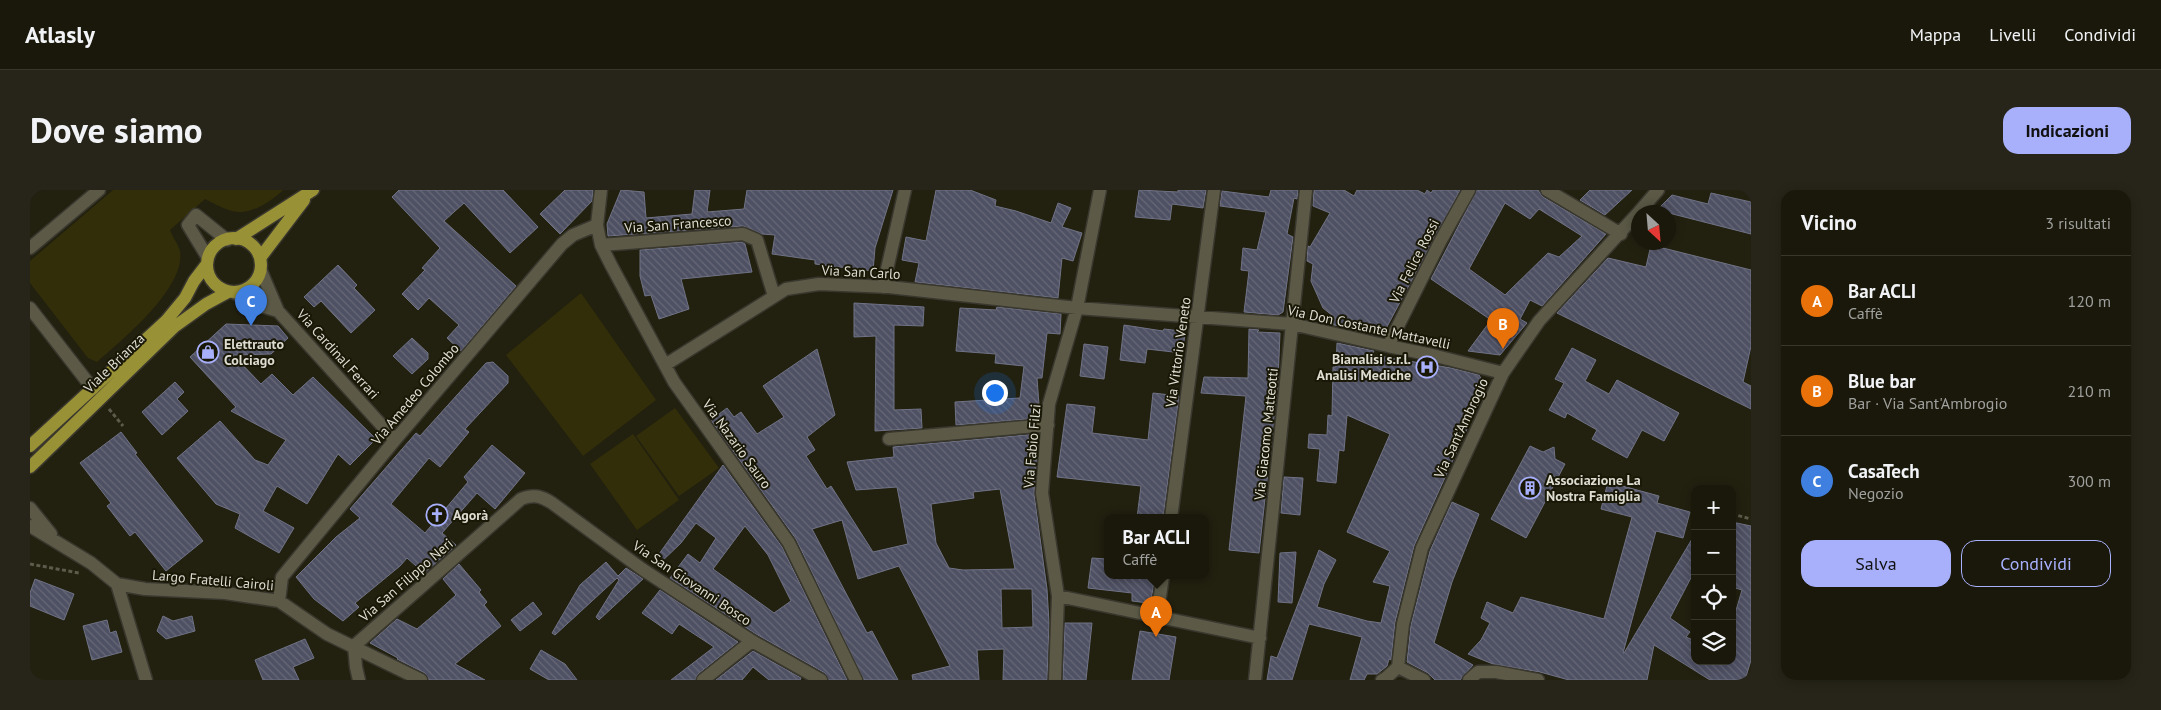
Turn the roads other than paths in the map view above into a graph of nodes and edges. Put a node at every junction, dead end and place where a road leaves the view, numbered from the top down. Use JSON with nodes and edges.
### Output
{"nodes":[{"id":1,"x":99,"y":190,"type":"edge"},
{"id":2,"x":600,"y":190,"type":"edge"},
{"id":3,"x":905,"y":190,"type":"edge"},
{"id":4,"x":1100,"y":190,"type":"edge"},
{"id":5,"x":1214,"y":190,"type":"edge"},
{"id":6,"x":1306,"y":190,"type":"edge"},
{"id":7,"x":1469,"y":190,"type":"edge"},
{"id":8,"x":1547,"y":190,"type":"edge"},
{"id":9,"x":1658,"y":190,"type":"edge"},
{"id":10,"x":310,"y":193,"type":"edge"},
{"id":11,"x":1646,"y":205,"type":"edge"},
{"id":12,"x":1631,"y":222,"type":"edge"},
{"id":13,"x":598,"y":225,"type":"junction"},
{"id":14,"x":1621,"y":234,"type":"junction"},
{"id":15,"x":232,"y":239,"type":"junction"},
{"id":16,"x":601,"y":245,"type":"junction"},
{"id":17,"x":30,"y":248,"type":"edge"},
{"id":18,"x":208,"y":261,"type":"junction"},
{"id":19,"x":260,"y":265,"type":"junction"},
{"id":20,"x":884,"y":287,"type":"junction"},
{"id":21,"x":231,"y":293,"type":"junction"},
{"id":22,"x":774,"y":296,"type":"junction"},
{"id":23,"x":30,"y":308,"type":"edge"},
{"id":24,"x":1077,"y":308,"type":"junction"},
{"id":25,"x":278,"y":311,"type":"junction"},
{"id":26,"x":1198,"y":316,"type":"junction"},
{"id":27,"x":1292,"y":324,"type":"junction"},
{"id":28,"x":1388,"y":346,"type":"junction"},
{"id":29,"x":665,"y":365,"type":"junction"},
{"id":30,"x":1503,"y":373,"type":"junction"},
{"id":31,"x":92,"y":389,"type":"junction"},
{"id":32,"x":1048,"y":426,"type":"junction"},
{"id":33,"x":889,"y":439,"type":"dead end"},
{"id":34,"x":395,"y":440,"type":"junction"},
{"id":35,"x":30,"y":446,"type":"edge"},
{"id":36,"x":30,"y":467,"type":"edge"},
{"id":37,"x":552,"y":503,"type":"joint"},
{"id":38,"x":30,"y":508,"type":"edge"},
{"id":39,"x":1172,"y":514,"type":"edge"},
{"id":40,"x":30,"y":526,"type":"edge"},
{"id":41,"x":58,"y":542,"type":"junction"},
{"id":42,"x":1163,"y":579,"type":"edge"},
{"id":43,"x":117,"y":584,"type":"junction"},
{"id":44,"x":1058,"y":596,"type":"junction"},
{"id":45,"x":279,"y":601,"type":"junction"},
{"id":46,"x":1158,"y":616,"type":"junction"},
{"id":47,"x":1260,"y":638,"type":"junction"},
{"id":48,"x":752,"y":641,"type":"junction"},
{"id":49,"x":354,"y":646,"type":"junction"},
{"id":50,"x":1398,"y":667,"type":"junction"},
{"id":51,"x":146,"y":680,"type":"edge"},
{"id":52,"x":359,"y":680,"type":"edge"},
{"id":53,"x":422,"y":680,"type":"edge"},
{"id":54,"x":703,"y":680,"type":"edge"},
{"id":55,"x":821,"y":680,"type":"edge"},
{"id":56,"x":856,"y":680,"type":"edge"},
{"id":57,"x":1055,"y":680,"type":"edge"},
{"id":58,"x":1255,"y":680,"type":"edge"},
{"id":59,"x":1382,"y":680,"type":"edge"},
{"id":60,"x":1424,"y":680,"type":"edge"},
{"id":61,"x":1469,"y":680,"type":"edge"},
{"id":62,"x":1538,"y":680,"type":"edge"}],
"edges":[{"from":1,"to":17,"type":"street"},
{"from":2,"to":13,"type":"street","name":"Via Nazario Sauro"},
{"from":3,"to":20,"type":"street"},
{"from":4,"to":24,"type":"street","name":"Via Fabio Filzi"},
{"from":5,"to":26,"type":"street","name":"Via Vittorio Veneto"},
{"from":6,"to":27,"type":"street","name":"Via Giacomo Matteotti"},
{"from":7,"to":28,"type":"street","name":"Via Felice Rossi"},
{"from":8,"to":14,"type":"street"},
{"from":9,"to":11,"type":"street","name":"Via Sant'Ambrogio"},
{"from":10,"to":15,"type":"main road","name":"Viale Brianza"},
{"from":10,"to":19,"type":"main road","name":"Viale Brianza"},
{"from":12,"to":14,"type":"street","name":"Via Sant'Ambrogio"},
{"from":13,"to":16,"type":"street","name":"Via Nazario Sauro"},
{"from":13,"to":34,"type":"street","name":"Via Amedeo Colombo"},
{"from":14,"to":30,"type":"street","name":"Via Sant'Ambrogio"},
{"from":15,"to":18,"type":"main road","name":"Viale Brianza"},
{"from":15,"to":18,"type":"street"},
{"from":15,"to":19,"type":"main road"},
{"from":16,"to":22,"type":"street","name":"Via San Francesco"},
{"from":16,"to":29,"type":"street","name":"Via Nazario Sauro"},
{"from":18,"to":21,"type":"main road"},
{"from":18,"to":31,"type":"main road","name":"Viale Brianza"},
{"from":19,"to":21,"type":"main road","name":"Viale Brianza"},
{"from":19,"to":25,"type":"street","name":"Via Cardinal Ferrari"},
{"from":20,"to":22,"type":"street","name":"Via San Carlo"},
{"from":20,"to":24,"type":"street","name":"Via San Carlo"},
{"from":21,"to":25,"type":"street","name":"Via Cardinal Ferrari"},
{"from":21,"to":36,"type":"main road","name":"Viale Brianza"},
{"from":22,"to":29,"type":"street","name":"Via San Carlo"},
{"from":23,"to":31,"type":"street"},
{"from":24,"to":26,"type":"street","name":"Via Don Costante Mattavelli"},
{"from":24,"to":32,"type":"street","name":"Via Fabio Filzi"},
{"from":25,"to":34,"type":"street","name":"Via Cardinal Ferrari"},
{"from":26,"to":27,"type":"street","name":"Via Don Costante Mattavelli"},
{"from":26,"to":39,"type":"street","name":"Via Vittorio Veneto"},
{"from":27,"to":28,"type":"street","name":"Via Don Costante Mattavelli"},
{"from":27,"to":47,"type":"street","name":"Via Giacomo Matteotti"},
{"from":28,"to":30,"type":"street","name":"Via Don Costante Mattavelli"},
{"from":29,"to":56,"type":"street","name":"Via Nazario Sauro"},
{"from":30,"to":50,"type":"street","name":"Via Sant'Ambrogio"},
{"from":31,"to":35,"type":"main road","name":"Viale Brianza"},
{"from":32,"to":33,"type":"street"},
{"from":32,"to":44,"type":"street","name":"Via Fabio Filzi"},
{"from":34,"to":45,"type":"street","name":"Via Amedeo Colombo"},
{"from":37,"to":48,"type":"street","name":"Via San Giovanni Bosco"},
{"from":37,"to":49,"type":"street","name":"Via San Filippo Neri"},
{"from":38,"to":41,"type":"street"},
{"from":40,"to":41,"type":"street"},
{"from":41,"to":43,"type":"street"},
{"from":42,"to":46,"type":"street"},
{"from":43,"to":45,"type":"street","name":"Largo Fratelli Cairoli"},
{"from":43,"to":51,"type":"street"},
{"from":44,"to":46,"type":"street"},
{"from":44,"to":57,"type":"street","name":"Via Fabio Filzi"},
{"from":45,"to":49,"type":"street","name":"Largo Fratelli Cairoli"},
{"from":46,"to":47,"type":"street"},
{"from":47,"to":58,"type":"street","name":"Via Giacomo Matteotti"},
{"from":48,"to":54,"type":"street"},
{"from":48,"to":55,"type":"street","name":"Via San Giovanni Bosco"},
{"from":49,"to":52,"type":"street"},
{"from":49,"to":53,"type":"street","name":"Largo Fratelli Cairoli"},
{"from":50,"to":59,"type":"street"},
{"from":50,"to":60,"type":"street"},
{"from":61,"to":62,"type":"street"}]}
